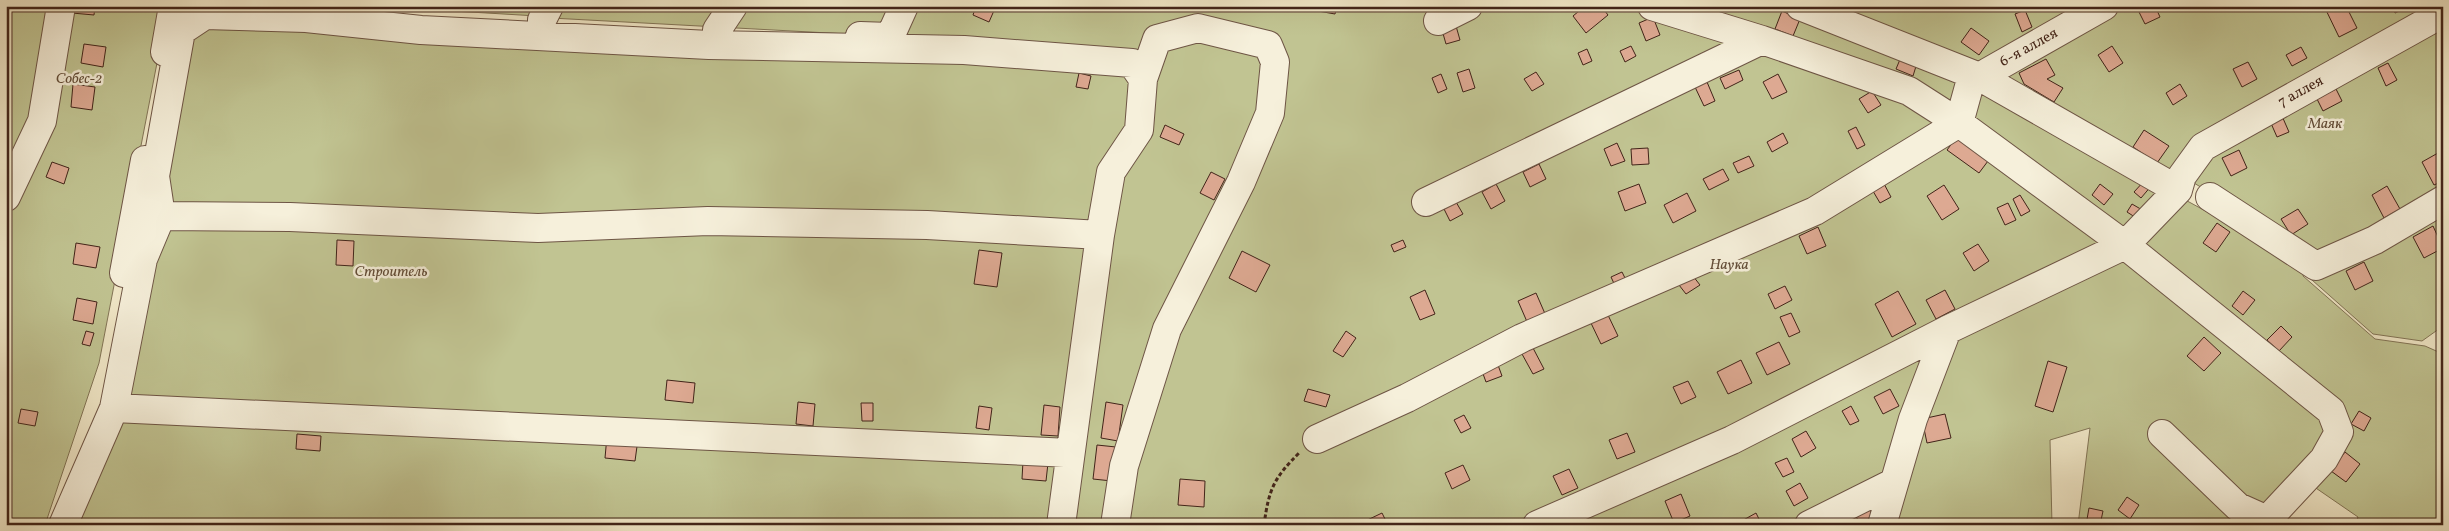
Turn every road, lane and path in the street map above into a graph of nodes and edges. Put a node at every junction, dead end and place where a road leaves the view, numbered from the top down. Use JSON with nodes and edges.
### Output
{"nodes":[{"id":1,"x":61,"y":6,"type":"edge"},
{"id":2,"x":173,"y":6,"type":"edge"},
{"id":3,"x":278,"y":6,"type":"edge"},
{"id":4,"x":733,"y":6,"type":"edge"},
{"id":5,"x":904,"y":6,"type":"edge"},
{"id":6,"x":1468,"y":6,"type":"edge"},
{"id":7,"x":1652,"y":6,"type":"edge"},
{"id":8,"x":1800,"y":6,"type":"edge"},
{"id":9,"x":2104,"y":6,"type":"edge"},
{"id":10,"x":375,"y":8,"type":"edge"},
{"id":11,"x":546,"y":13,"type":"edge"},
{"id":12,"x":2443,"y":13,"type":"edge"},
{"id":13,"x":1205,"y":17,"type":"edge"},
{"id":14,"x":1438,"y":21,"type":"dead end"},
{"id":15,"x":717,"y":30,"type":"junction"},
{"id":16,"x":1762,"y":40,"type":"junction"},
{"id":17,"x":1976,"y":76,"type":"junction"},
{"id":18,"x":1143,"y":79,"type":"junction"},
{"id":19,"x":1959,"y":123,"type":"junction"},
{"id":20,"x":2178,"y":190,"type":"junction"},
{"id":21,"x":2210,"y":196,"type":"dead end"},
{"id":22,"x":6,"y":197,"type":"edge"},
{"id":23,"x":2443,"y":200,"type":"edge"},
{"id":24,"x":1426,"y":202,"type":"dead end"},
{"id":25,"x":161,"y":216,"type":"junction"},
{"id":26,"x":1100,"y":234,"type":"junction"},
{"id":27,"x":2125,"y":245,"type":"junction"},
{"id":28,"x":1947,"y":330,"type":"junction"},
{"id":29,"x":114,"y":408,"type":"junction"},
{"id":30,"x":2162,"y":434,"type":"dead end"},
{"id":31,"x":1317,"y":439,"type":"joint"},
{"id":32,"x":1070,"y":453,"type":"junction"},
{"id":33,"x":1893,"y":483,"type":"junction"},
{"id":34,"x":48,"y":525,"type":"edge"},
{"id":35,"x":63,"y":525,"type":"edge"},
{"id":36,"x":1062,"y":525,"type":"edge"},
{"id":37,"x":1115,"y":525,"type":"edge"},
{"id":38,"x":1264,"y":525,"type":"edge"},
{"id":39,"x":1537,"y":525,"type":"edge"},
{"id":40,"x":1809,"y":525,"type":"edge"},
{"id":41,"x":1882,"y":525,"type":"edge"}],
"edges":[{"from":1,"to":22,"type":"street"},
{"from":2,"to":34,"type":"street"},
{"from":3,"to":10,"type":"street"},
{"from":4,"to":15,"type":"street"},
{"from":5,"to":15,"type":"street"},
{"from":6,"to":14,"type":"street"},
{"from":7,"to":16,"type":"street"},
{"from":8,"to":17,"type":"street"},
{"from":9,"to":17,"type":"street","name":"6-я аллея"},
{"from":10,"to":11,"type":"street"},
{"from":11,"to":15,"type":"street"},
{"from":12,"to":20,"type":"street","name":"7 аллея"},
{"from":13,"to":18,"type":"street"},
{"from":13,"to":37,"type":"street"},
{"from":16,"to":19,"type":"street"},
{"from":16,"to":24,"type":"street"},
{"from":17,"to":19,"type":"street"},
{"from":17,"to":20,"type":"street"},
{"from":18,"to":25,"type":"street"},
{"from":18,"to":26,"type":"street"},
{"from":19,"to":27,"type":"street"},
{"from":19,"to":31,"type":"street"},
{"from":20,"to":27,"type":"street","name":"7 аллея"},
{"from":21,"to":23,"type":"street"},
{"from":25,"to":26,"type":"street"},
{"from":25,"to":29,"type":"street"},
{"from":26,"to":32,"type":"street"},
{"from":27,"to":28,"type":"street"},
{"from":27,"to":30,"type":"street"},
{"from":28,"to":33,"type":"street"},
{"from":28,"to":39,"type":"street"},
{"from":29,"to":32,"type":"street"},
{"from":29,"to":35,"type":"street"},
{"from":31,"to":38,"type":"path"},
{"from":32,"to":36,"type":"street"},
{"from":33,"to":40,"type":"street"},
{"from":33,"to":41,"type":"street"}]}
